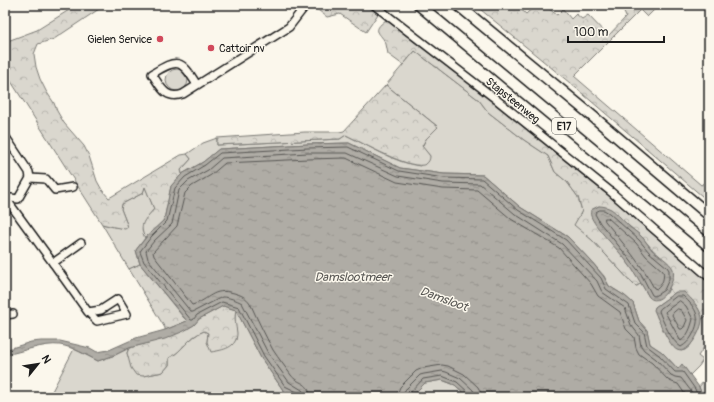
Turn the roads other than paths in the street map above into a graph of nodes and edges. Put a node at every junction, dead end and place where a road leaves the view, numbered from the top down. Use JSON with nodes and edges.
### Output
{"nodes":[{"id":1,"x":306,"y":5,"type":"edge"},
{"id":2,"x":374,"y":5,"type":"edge"},
{"id":3,"x":419,"y":5,"type":"edge"},
{"id":4,"x":458,"y":5,"type":"edge"},
{"id":5,"x":197,"y":85,"type":"junction"},
{"id":6,"x":5,"y":136,"type":"edge"},
{"id":7,"x":30,"y":178,"type":"junction"},
{"id":8,"x":73,"y":187,"type":"dead end"},
{"id":9,"x":18,"y":198,"type":"junction"},
{"id":10,"x":6,"y":201,"type":"edge"},
{"id":11,"x":709,"y":215,"type":"edge"},
{"id":12,"x":24,"y":222,"type":"junction"},
{"id":13,"x":81,"y":243,"type":"dead end"},
{"id":14,"x":709,"y":246,"type":"edge"},
{"id":15,"x":53,"y":263,"type":"junction"},
{"id":16,"x":709,"y":277,"type":"edge"},
{"id":17,"x":88,"y":312,"type":"junction"},
{"id":18,"x":13,"y":314,"type":"dead end"},
{"id":19,"x":5,"y":315,"type":"edge"}],
"edges":[{"from":1,"to":5,"type":"street"},
{"from":2,"to":16,"type":"street","name":"Stapsteenweg"},
{"from":3,"to":14,"type":"highway","number":"E17"},
{"from":4,"to":11,"type":"highway","number":"E17"},
{"from":5,"to":5,"type":"street"},
{"from":6,"to":7,"type":"street"},
{"from":7,"to":8,"type":"street"},
{"from":7,"to":9,"type":"street"},
{"from":9,"to":10,"type":"street"},
{"from":9,"to":12,"type":"street"},
{"from":10,"to":12,"type":"street"},
{"from":12,"to":15,"type":"street"},
{"from":13,"to":15,"type":"street"},
{"from":15,"to":17,"type":"street"},
{"from":17,"to":17,"type":"street"},
{"from":18,"to":19,"type":"street"}]}
